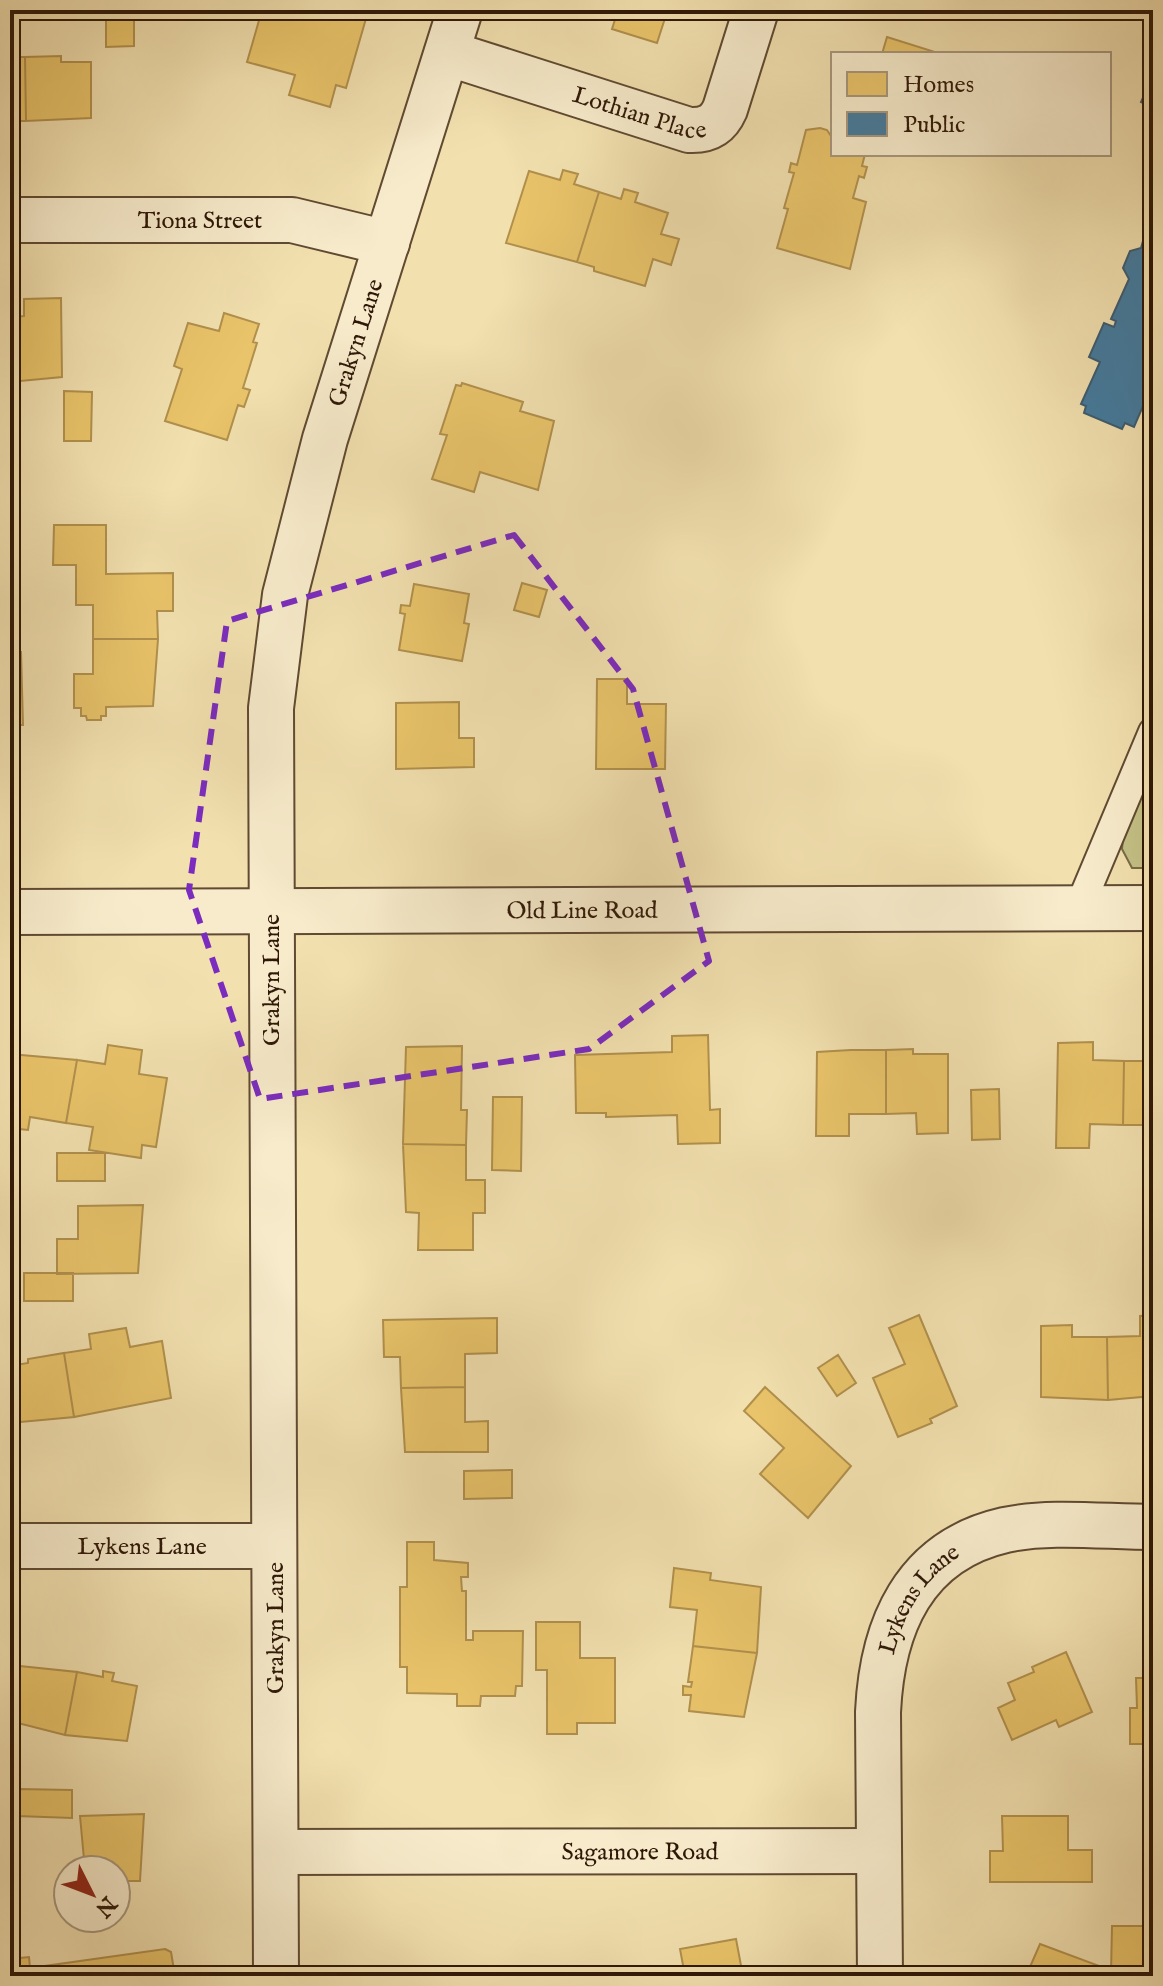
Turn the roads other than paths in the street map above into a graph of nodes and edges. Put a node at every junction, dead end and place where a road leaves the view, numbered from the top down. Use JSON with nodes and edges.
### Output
{"nodes":[{"id":1,"x":460,"y":10,"type":"edge"},
{"id":2,"x":756,"y":10,"type":"edge"},
{"id":3,"x":447,"y":53,"type":"junction"},
{"id":4,"x":10,"y":220,"type":"edge"},
{"id":5,"x":387,"y":243,"type":"junction"},
{"id":6,"x":1153,"y":732,"type":"edge"},
{"id":7,"x":1079,"y":908,"type":"junction"},
{"id":8,"x":1153,"y":908,"type":"edge"},
{"id":9,"x":271,"y":911,"type":"junction"},
{"id":10,"x":10,"y":912,"type":"edge"},
{"id":11,"x":1153,"y":1527,"type":"edge"},
{"id":12,"x":10,"y":1546,"type":"edge"},
{"id":13,"x":274,"y":1546,"type":"junction"},
{"id":14,"x":878,"y":1851,"type":"junction"},
{"id":15,"x":276,"y":1852,"type":"junction"},
{"id":16,"x":276,"y":1976,"type":"edge"},
{"id":17,"x":880,"y":1976,"type":"edge"}],
"edges":[{"from":1,"to":3,"type":"street","name":"Grakyn Lane"},
{"from":2,"to":3,"type":"street","name":"Lothian Place"},
{"from":3,"to":5,"type":"street","name":"Grakyn Lane"},
{"from":4,"to":5,"type":"street","name":"Tiona Street"},
{"from":5,"to":9,"type":"street","name":"Grakyn Lane"},
{"from":6,"to":7,"type":"lane"},
{"from":7,"to":8,"type":"street","name":"Old Line Road"},
{"from":7,"to":9,"type":"street","name":"Old Line Road"},
{"from":9,"to":10,"type":"street","name":"Old Line Road"},
{"from":9,"to":13,"type":"street","name":"Grakyn Lane"},
{"from":11,"to":14,"type":"street","name":"Lykens Lane"},
{"from":12,"to":13,"type":"street","name":"Lykens Lane"},
{"from":13,"to":15,"type":"street","name":"Grakyn Lane"},
{"from":14,"to":15,"type":"street","name":"Sagamore Road"},
{"from":14,"to":17,"type":"street"},
{"from":15,"to":16,"type":"street","name":"Grakyn Lane"}]}
